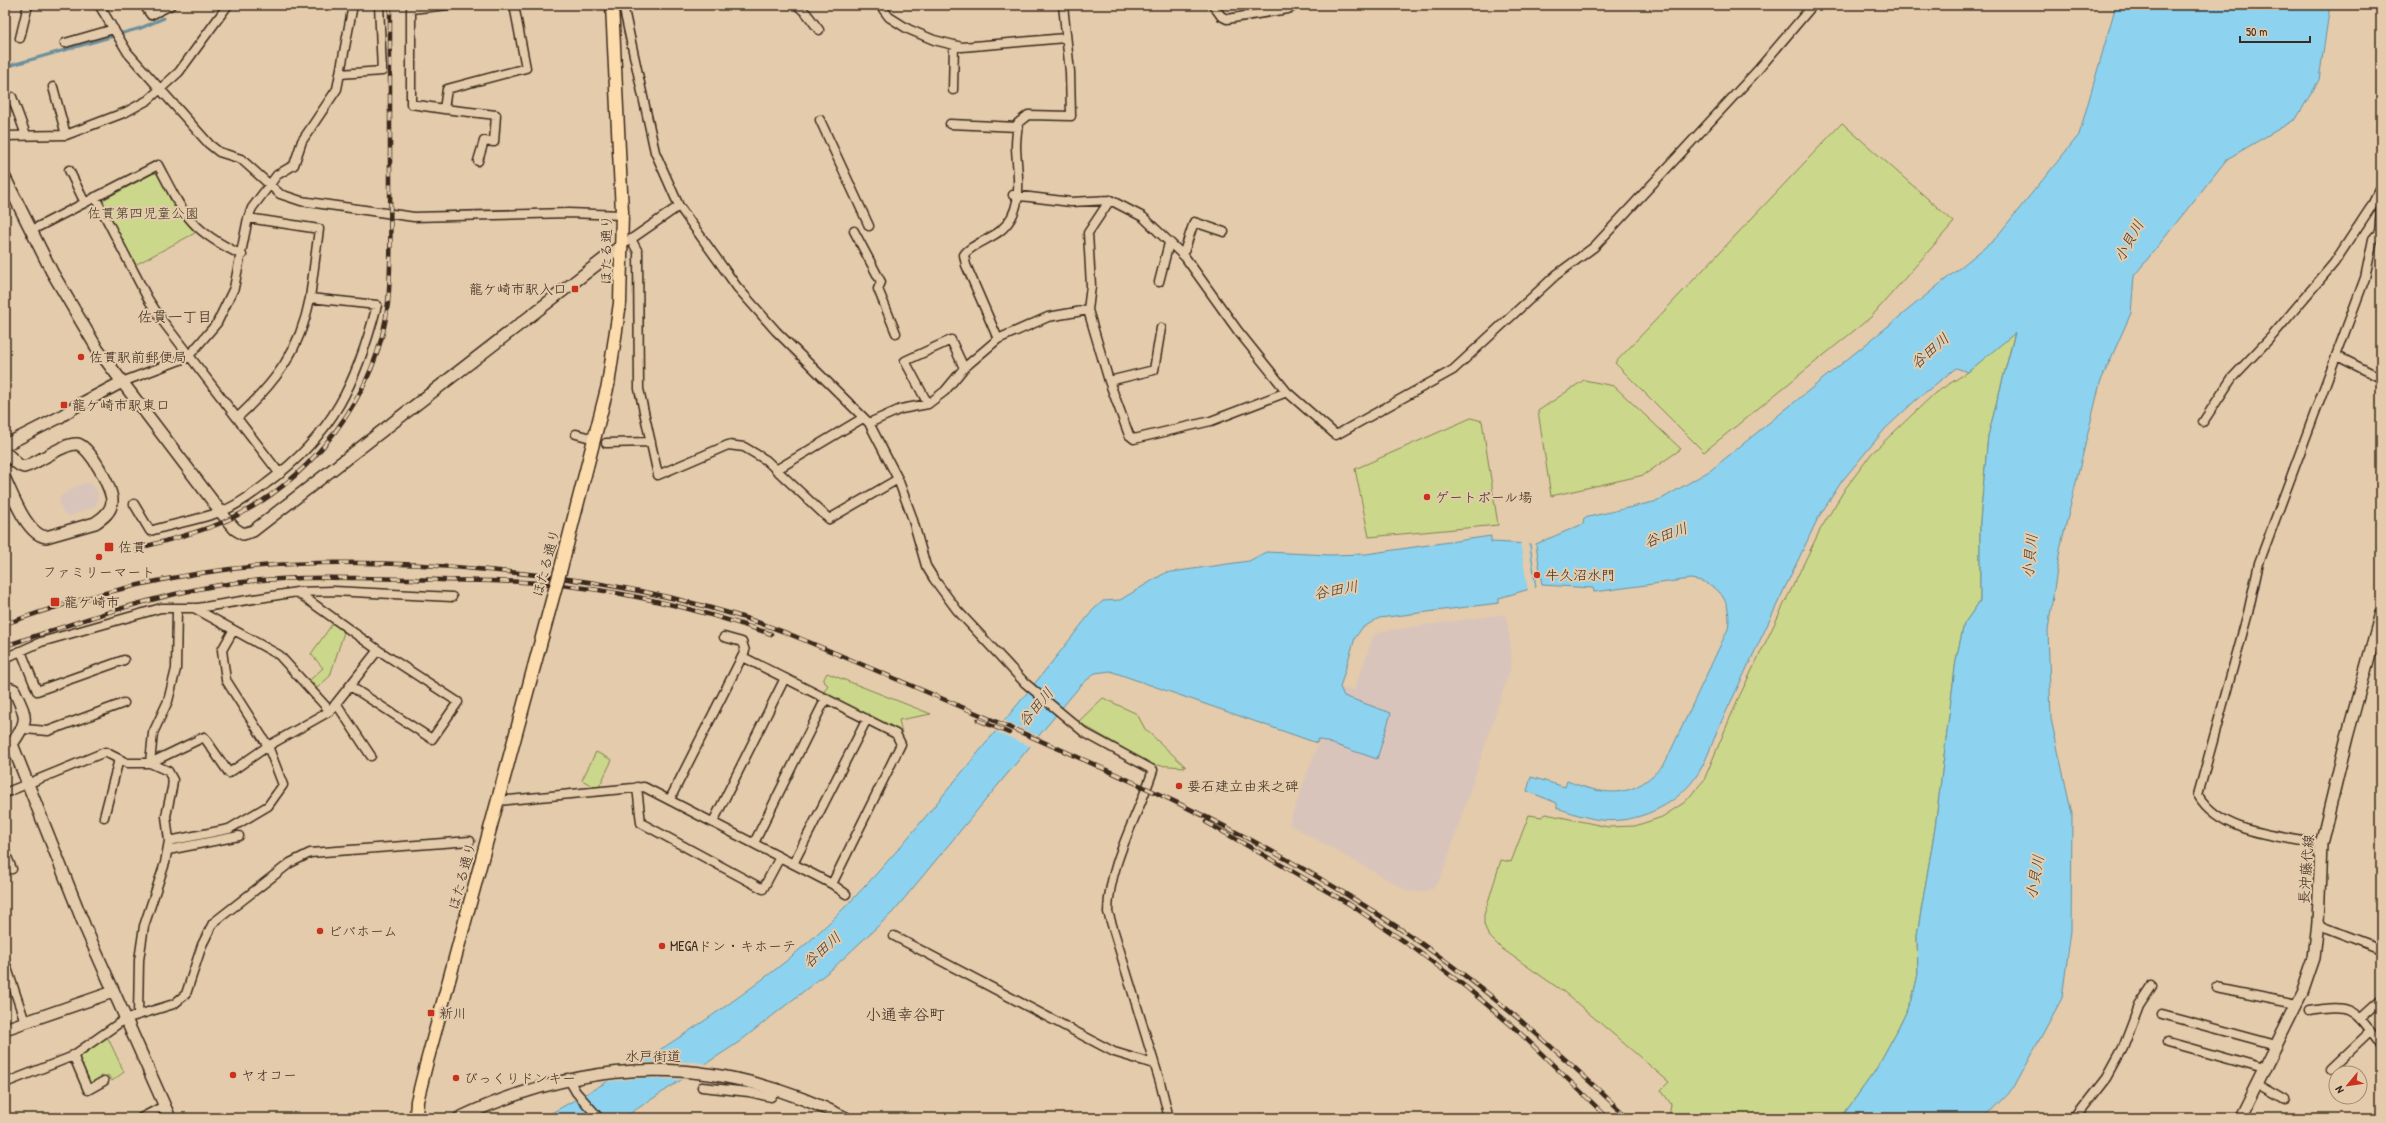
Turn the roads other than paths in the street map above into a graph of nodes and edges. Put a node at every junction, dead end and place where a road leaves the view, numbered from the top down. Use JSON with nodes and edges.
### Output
{"nodes":[{"id":1,"x":28,"y":5,"type":"edge"},
{"id":2,"x":99,"y":5,"type":"edge"},
{"id":3,"x":144,"y":5,"type":"edge"},
{"id":4,"x":172,"y":5,"type":"edge"},
{"id":5,"x":228,"y":5,"type":"edge"},
{"id":6,"x":353,"y":5,"type":"edge"},
{"id":7,"x":379,"y":5,"type":"edge"},
{"id":8,"x":449,"y":5,"type":"edge"},
{"id":9,"x":514,"y":5,"type":"edge"},
{"id":10,"x":612,"y":5,"type":"edge"},
{"id":11,"x":623,"y":5,"type":"edge"},
{"id":12,"x":797,"y":5,"type":"edge"},
{"id":13,"x":880,"y":5,"type":"edge"},
{"id":14,"x":1063,"y":5,"type":"edge"},
{"id":15,"x":1213,"y":5,"type":"edge"},
{"id":16,"x":1296,"y":5,"type":"edge"},
{"id":17,"x":1813,"y":5,"type":"edge"},
{"id":18,"x":114,"y":29,"type":"junction"},
{"id":19,"x":819,"y":30,"type":"dead end"},
{"id":20,"x":20,"y":38,"type":"dead end"},
{"id":21,"x":1065,"y":38,"type":"junction"},
{"id":22,"x":66,"y":43,"type":"dead end"},
{"id":23,"x":954,"y":45,"type":"junction"},
{"id":24,"x":340,"y":74,"type":"junction"},
{"id":25,"x":53,"y":87,"type":"dead end"},
{"id":26,"x":162,"y":90,"type":"junction"},
{"id":27,"x":953,"y":90,"type":"dead end"},
{"id":28,"x":12,"y":97,"type":"dead end"},
{"id":29,"x":444,"y":109,"type":"junction"},
{"id":30,"x":820,"y":120,"type":"dead end"},
{"id":31,"x":950,"y":124,"type":"dead end"},
{"id":32,"x":1018,"y":127,"type":"junction"},
{"id":33,"x":26,"y":135,"type":"junction"},
{"id":34,"x":66,"y":135,"type":"junction"},
{"id":35,"x":5,"y":136,"type":"edge"},
{"id":36,"x":478,"y":161,"type":"dead end"},
{"id":37,"x":69,"y":170,"type":"dead end"},
{"id":38,"x":5,"y":178,"type":"edge"},
{"id":39,"x":270,"y":186,"type":"junction"},
{"id":40,"x":2381,"y":186,"type":"edge"},
{"id":41,"x":1016,"y":195,"type":"junction"},
{"id":42,"x":95,"y":197,"type":"junction"},
{"id":43,"x":1110,"y":200,"type":"junction"},
{"id":44,"x":85,"y":203,"type":"junction"},
{"id":45,"x":679,"y":206,"type":"junction"},
{"id":46,"x":2381,"y":210,"type":"edge"},
{"id":47,"x":622,"y":215,"type":"junction"},
{"id":48,"x":248,"y":218,"type":"junction"},
{"id":49,"x":869,"y":226,"type":"dead end"},
{"id":50,"x":32,"y":230,"type":"junction"},
{"id":51,"x":854,"y":231,"type":"dead end"},
{"id":52,"x":2380,"y":231,"type":"edge"},
{"id":53,"x":1224,"y":232,"type":"dead end"},
{"id":54,"x":627,"y":242,"type":"junction"},
{"id":55,"x":1169,"y":243,"type":"junction"},
{"id":56,"x":242,"y":255,"type":"junction"},
{"id":57,"x":1183,"y":255,"type":"junction"},
{"id":58,"x":1159,"y":282,"type":"dead end"},
{"id":59,"x":310,"y":298,"type":"junction"},
{"id":60,"x":1088,"y":310,"type":"junction"},
{"id":61,"x":1161,"y":328,"type":"dead end"},
{"id":62,"x":896,"y":333,"type":"dead end"},
{"id":63,"x":998,"y":339,"type":"junction"},
{"id":64,"x":2337,"y":356,"type":"junction"},
{"id":65,"x":188,"y":357,"type":"junction"},
{"id":66,"x":964,"y":368,"type":"junction"},
{"id":67,"x":2381,"y":378,"type":"edge"},
{"id":68,"x":122,"y":382,"type":"junction"},
{"id":69,"x":1109,"y":382,"type":"junction"},
{"id":70,"x":1287,"y":392,"type":"junction"},
{"id":71,"x":928,"y":404,"type":"junction"},
{"id":72,"x":236,"y":418,"type":"junction"},
{"id":73,"x":866,"y":421,"type":"junction"},
{"id":74,"x":2203,"y":422,"type":"dead end"},
{"id":75,"x":576,"y":434,"type":"dead end"},
{"id":76,"x":587,"y":438,"type":"dead end"},
{"id":77,"x":651,"y":442,"type":"junction"},
{"id":78,"x":606,"y":443,"type":"dead end"},
{"id":79,"x":5,"y":444,"type":"edge"},
{"id":80,"x":5,"y":453,"type":"edge"},
{"id":81,"x":776,"y":470,"type":"junction"},
{"id":82,"x":280,"y":474,"type":"junction"},
{"id":83,"x":898,"y":479,"type":"junction"},
{"id":84,"x":5,"y":480,"type":"edge"},
{"id":85,"x":134,"y":504,"type":"dead end"},
{"id":86,"x":221,"y":512,"type":"junction"},
{"id":87,"x":297,"y":592,"type":"junction"},
{"id":88,"x":452,"y":596,"type":"dead end"},
{"id":89,"x":194,"y":608,"type":"junction"},
{"id":90,"x":177,"y":609,"type":"junction"},
{"id":91,"x":2381,"y":613,"type":"edge"},
{"id":92,"x":234,"y":631,"type":"junction"},
{"id":93,"x":724,"y":636,"type":"dead end"},
{"id":94,"x":378,"y":650,"type":"junction"},
{"id":95,"x":21,"y":651,"type":"junction"},
{"id":96,"x":743,"y":657,"type":"junction"},
{"id":97,"x":5,"y":658,"type":"edge"},
{"id":98,"x":124,"y":660,"type":"dead end"},
{"id":99,"x":784,"y":678,"type":"junction"},
{"id":100,"x":350,"y":686,"type":"junction"},
{"id":101,"x":5,"y":687,"type":"edge"},
{"id":102,"x":826,"y":698,"type":"junction"},
{"id":103,"x":124,"y":703,"type":"dead end"},
{"id":104,"x":336,"y":704,"type":"junction"},
{"id":105,"x":330,"y":711,"type":"junction"},
{"id":106,"x":867,"y":719,"type":"junction"},
{"id":107,"x":24,"y":729,"type":"junction"},
{"id":108,"x":9,"y":744,"type":"edge"},
{"id":109,"x":268,"y":746,"type":"junction"},
{"id":110,"x":371,"y":756,"type":"dead end"},
{"id":111,"x":119,"y":759,"type":"junction"},
{"id":112,"x":150,"y":763,"type":"junction"},
{"id":113,"x":28,"y":784,"type":"junction"},
{"id":114,"x":637,"y":787,"type":"junction"},
{"id":115,"x":5,"y":793,"type":"edge"},
{"id":116,"x":670,"y":799,"type":"junction"},
{"id":117,"x":498,"y":801,"type":"junction"},
{"id":118,"x":104,"y":817,"type":"dead end"},
{"id":119,"x":713,"y":822,"type":"junction"},
{"id":120,"x":239,"y":836,"type":"dead end"},
{"id":121,"x":169,"y":841,"type":"junction"},
{"id":122,"x":470,"y":841,"type":"dead end"},
{"id":123,"x":754,"y":843,"type":"junction"},
{"id":124,"x":2321,"y":844,"type":"junction"},
{"id":125,"x":168,"y":850,"type":"junction"},
{"id":126,"x":5,"y":852,"type":"edge"},
{"id":127,"x":780,"y":857,"type":"junction"},
{"id":128,"x":793,"y":864,"type":"junction"},
{"id":129,"x":12,"y":869,"type":"dead end"},
{"id":130,"x":832,"y":884,"type":"junction"},
{"id":131,"x":846,"y":894,"type":"dead end"},
{"id":132,"x":2318,"y":922,"type":"junction"},
{"id":133,"x":894,"y":936,"type":"dead end"},
{"id":134,"x":2381,"y":949,"type":"edge"},
{"id":135,"x":6,"y":966,"type":"edge"},
{"id":136,"x":2152,"y":986,"type":"dead end"},
{"id":137,"x":2216,"y":988,"type":"dead end"},
{"id":138,"x":114,"y":992,"type":"junction"},
{"id":139,"x":2381,"y":1000,"type":"edge"},
{"id":140,"x":2296,"y":1004,"type":"junction"},
{"id":141,"x":2310,"y":1011,"type":"dead end"},
{"id":142,"x":2162,"y":1014,"type":"dead end"},
{"id":143,"x":138,"y":1015,"type":"junction"},
{"id":144,"x":126,"y":1019,"type":"junction"},
{"id":145,"x":2360,"y":1019,"type":"junction"},
{"id":146,"x":26,"y":1022,"type":"junction"},
{"id":147,"x":5,"y":1029,"type":"edge"},
{"id":148,"x":2370,"y":1032,"type":"junction"},
{"id":149,"x":2168,"y":1042,"type":"dead end"},
{"id":150,"x":2276,"y":1045,"type":"junction"},
{"id":151,"x":2381,"y":1045,"type":"edge"},
{"id":152,"x":73,"y":1055,"type":"junction"},
{"id":153,"x":1154,"y":1064,"type":"junction"},
{"id":154,"x":2335,"y":1065,"type":"edge"},
{"id":155,"x":2264,"y":1069,"type":"junction"},
{"id":156,"x":568,"y":1078,"type":"junction"},
{"id":157,"x":104,"y":1081,"type":"dead end"},
{"id":158,"x":5,"y":1083,"type":"edge"},
{"id":159,"x":2257,"y":1084,"type":"junction"},
{"id":160,"x":702,"y":1087,"type":"dead end"},
{"id":161,"x":777,"y":1088,"type":"junction"},
{"id":162,"x":2285,"y":1100,"type":"dead end"},
{"id":163,"x":164,"y":1106,"type":"junction"},
{"id":164,"x":141,"y":1118,"type":"edge"},
{"id":165,"x":170,"y":1118,"type":"edge"},
{"id":166,"x":416,"y":1118,"type":"edge"},
{"id":167,"x":459,"y":1118,"type":"edge"},
{"id":168,"x":599,"y":1118,"type":"edge"},
{"id":169,"x":846,"y":1118,"type":"edge"},
{"id":170,"x":1169,"y":1118,"type":"edge"},
{"id":171,"x":2075,"y":1118,"type":"edge"},
{"id":172,"x":2240,"y":1118,"type":"edge"}],
"edges":[{"from":1,"to":20,"type":"street"},
{"from":2,"to":18,"type":"street"},
{"from":3,"to":4,"type":"street"},
{"from":5,"to":26,"type":"street"},
{"from":6,"to":24,"type":"street"},
{"from":7,"to":24,"type":"street"},
{"from":8,"to":29,"type":"street"},
{"from":9,"to":29,"type":"street"},
{"from":10,"to":47,"type":"main road","name":"ほたる通り"},
{"from":11,"to":45,"type":"street"},
{"from":12,"to":19,"type":"street"},
{"from":13,"to":23,"type":"street"},
{"from":14,"to":21,"type":"street"},
{"from":15,"to":16,"type":"street"},
{"from":17,"to":70,"type":"street"},
{"from":18,"to":22,"type":"street"},
{"from":18,"to":26,"type":"street"},
{"from":21,"to":23,"type":"street"},
{"from":21,"to":32,"type":"street"},
{"from":23,"to":27,"type":"street"},
{"from":24,"to":39,"type":"street"},
{"from":25,"to":34,"type":"street"},
{"from":26,"to":34,"type":"street"},
{"from":26,"to":39,"type":"street"},
{"from":28,"to":33,"type":"street"},
{"from":29,"to":36,"type":"street"},
{"from":30,"to":49,"type":"street"},
{"from":31,"to":32,"type":"street"},
{"from":32,"to":41,"type":"street"},
{"from":33,"to":34,"type":"street"},
{"from":33,"to":35,"type":"street"},
{"from":37,"to":44,"type":"street"},
{"from":38,"to":50,"type":"street"},
{"from":39,"to":47,"type":"street"},
{"from":39,"to":48,"type":"street"},
{"from":40,"to":74,"type":"street"},
{"from":41,"to":43,"type":"street"},
{"from":41,"to":63,"type":"street"},
{"from":42,"to":44,"type":"street"},
{"from":42,"to":56,"type":"street"},
{"from":42,"to":65,"type":"street"},
{"from":43,"to":55,"type":"street"},
{"from":43,"to":60,"type":"street"},
{"from":44,"to":50,"type":"street"},
{"from":45,"to":54,"type":"street"},
{"from":45,"to":73,"type":"street"},
{"from":46,"to":52,"type":"street"},
{"from":47,"to":54,"type":"main road","name":"ほたる通り"},
{"from":48,"to":56,"type":"street"},
{"from":48,"to":59,"type":"street"},
{"from":50,"to":68,"type":"street"},
{"from":51,"to":62,"type":"street"},
{"from":52,"to":64,"type":"street"},
{"from":53,"to":57,"type":"street"},
{"from":54,"to":77,"type":"street"},
{"from":54,"to":86,"type":"street"},
{"from":54,"to":117,"type":"main road","name":"ほたる通り","bridge":true},
{"from":55,"to":57,"type":"street"},
{"from":55,"to":58,"type":"street"},
{"from":56,"to":65,"type":"street"},
{"from":57,"to":70,"type":"street"},
{"from":59,"to":72,"type":"street"},
{"from":59,"to":82,"type":"street"},
{"from":60,"to":63,"type":"street"},
{"from":60,"to":69,"type":"street"},
{"from":61,"to":69,"type":"street"},
{"from":63,"to":66,"type":"street"},
{"from":64,"to":67,"type":"street"},
{"from":64,"to":124,"type":"street"},
{"from":65,"to":68,"type":"street"},
{"from":65,"to":72,"type":"street"},
{"from":66,"to":71,"type":"street"},
{"from":66,"to":71,"type":"street"},
{"from":68,"to":79,"type":"street"},
{"from":68,"to":86,"type":"street"},
{"from":69,"to":70,"type":"street"},
{"from":71,"to":73,"type":"street"},
{"from":72,"to":82,"type":"street"},
{"from":73,"to":81,"type":"street"},
{"from":73,"to":83,"type":"street"},
{"from":75,"to":76,"type":"street"},
{"from":77,"to":78,"type":"street"},
{"from":77,"to":81,"type":"street"},
{"from":80,"to":84,"type":"street"},
{"from":81,"to":83,"type":"street"},
{"from":82,"to":86,"type":"street"},
{"from":83,"to":153,"type":"street"},
{"from":85,"to":86,"type":"street"},
{"from":87,"to":88,"type":"street"},
{"from":87,"to":89,"type":"street"},
{"from":87,"to":94,"type":"street"},
{"from":89,"to":90,"type":"street"},
{"from":89,"to":92,"type":"street"},
{"from":90,"to":95,"type":"street"},
{"from":90,"to":112,"type":"street"},
{"from":91,"to":124,"type":"street","name":"長沖藤代線"},
{"from":92,"to":105,"type":"street"},
{"from":92,"to":109,"type":"street"},
{"from":93,"to":96,"type":"street"},
{"from":94,"to":100,"type":"street"},
{"from":94,"to":100,"type":"street"},
{"from":95,"to":97,"type":"street"},
{"from":95,"to":98,"type":"street"},
{"from":96,"to":99,"type":"street"},
{"from":96,"to":116,"type":"street"},
{"from":99,"to":102,"type":"street"},
{"from":99,"to":119,"type":"street"},
{"from":100,"to":104,"type":"street"},
{"from":101,"to":107,"type":"street"},
{"from":102,"to":106,"type":"street"},
{"from":102,"to":123,"type":"street"},
{"from":103,"to":107,"type":"street"},
{"from":104,"to":105,"type":"street"},
{"from":104,"to":110,"type":"street"},
{"from":105,"to":109,"type":"street"},
{"from":106,"to":128,"type":"street"},
{"from":106,"to":130,"type":"street"},
{"from":107,"to":108,"type":"street"},
{"from":108,"to":113,"type":"street"},
{"from":109,"to":112,"type":"street"},
{"from":109,"to":121,"type":"street"},
{"from":111,"to":112,"type":"street"},
{"from":111,"to":113,"type":"street"},
{"from":111,"to":118,"type":"street"},
{"from":112,"to":121,"type":"street"},
{"from":113,"to":115,"type":"street"},
{"from":113,"to":138,"type":"street"},
{"from":114,"to":116,"type":"street"},
{"from":114,"to":117,"type":"street"},
{"from":114,"to":127,"type":"street"},
{"from":116,"to":119,"type":"street"},
{"from":117,"to":166,"type":"main road","name":"ほたる通り"},
{"from":119,"to":123,"type":"street"},
{"from":120,"to":125,"type":"street"},
{"from":121,"to":125,"type":"street"},
{"from":122,"to":143,"type":"street"},
{"from":123,"to":127,"type":"street"},
{"from":124,"to":132,"type":"street","name":"長沖藤代線"},
{"from":125,"to":143,"type":"street"},
{"from":126,"to":129,"type":"street"},
{"from":127,"to":128,"type":"street"},
{"from":128,"to":130,"type":"street"},
{"from":130,"to":131,"type":"street"},
{"from":132,"to":134,"type":"street"},
{"from":132,"to":140,"type":"street","name":"長沖藤代線"},
{"from":133,"to":153,"type":"street"},
{"from":135,"to":146,"type":"street"},
{"from":136,"to":171,"type":"street"},
{"from":137,"to":140,"type":"street"},
{"from":138,"to":144,"type":"street"},
{"from":138,"to":146,"type":"street"},
{"from":139,"to":145,"type":"street"},
{"from":140,"to":150,"type":"street","name":"長沖藤代線"},
{"from":141,"to":145,"type":"street"},
{"from":142,"to":150,"type":"street"},
{"from":143,"to":144,"type":"street"},
{"from":144,"to":152,"type":"street"},
{"from":144,"to":163,"type":"street"},
{"from":145,"to":148,"type":"street"},
{"from":146,"to":147,"type":"street"},
{"from":148,"to":151,"type":"street"},
{"from":148,"to":154,"type":"street"},
{"from":149,"to":155,"type":"street"},
{"from":150,"to":155,"type":"street","name":"長沖藤代線"},
{"from":152,"to":157,"type":"street"},
{"from":152,"to":158,"type":"street"},
{"from":153,"to":170,"type":"street"},
{"from":155,"to":159,"type":"street","name":"長沖藤代線"},
{"from":156,"to":161,"type":"street","name":"水戸街道"},
{"from":156,"to":167,"type":"street","name":"水戸街道"},
{"from":156,"to":168,"type":"street"},
{"from":159,"to":162,"type":"street"},
{"from":159,"to":172,"type":"street","name":"長沖藤代線"},
{"from":160,"to":161,"type":"street"},
{"from":161,"to":169,"type":"street","name":"水戸街道"},
{"from":163,"to":164,"type":"street"},
{"from":163,"to":165,"type":"street"}]}
